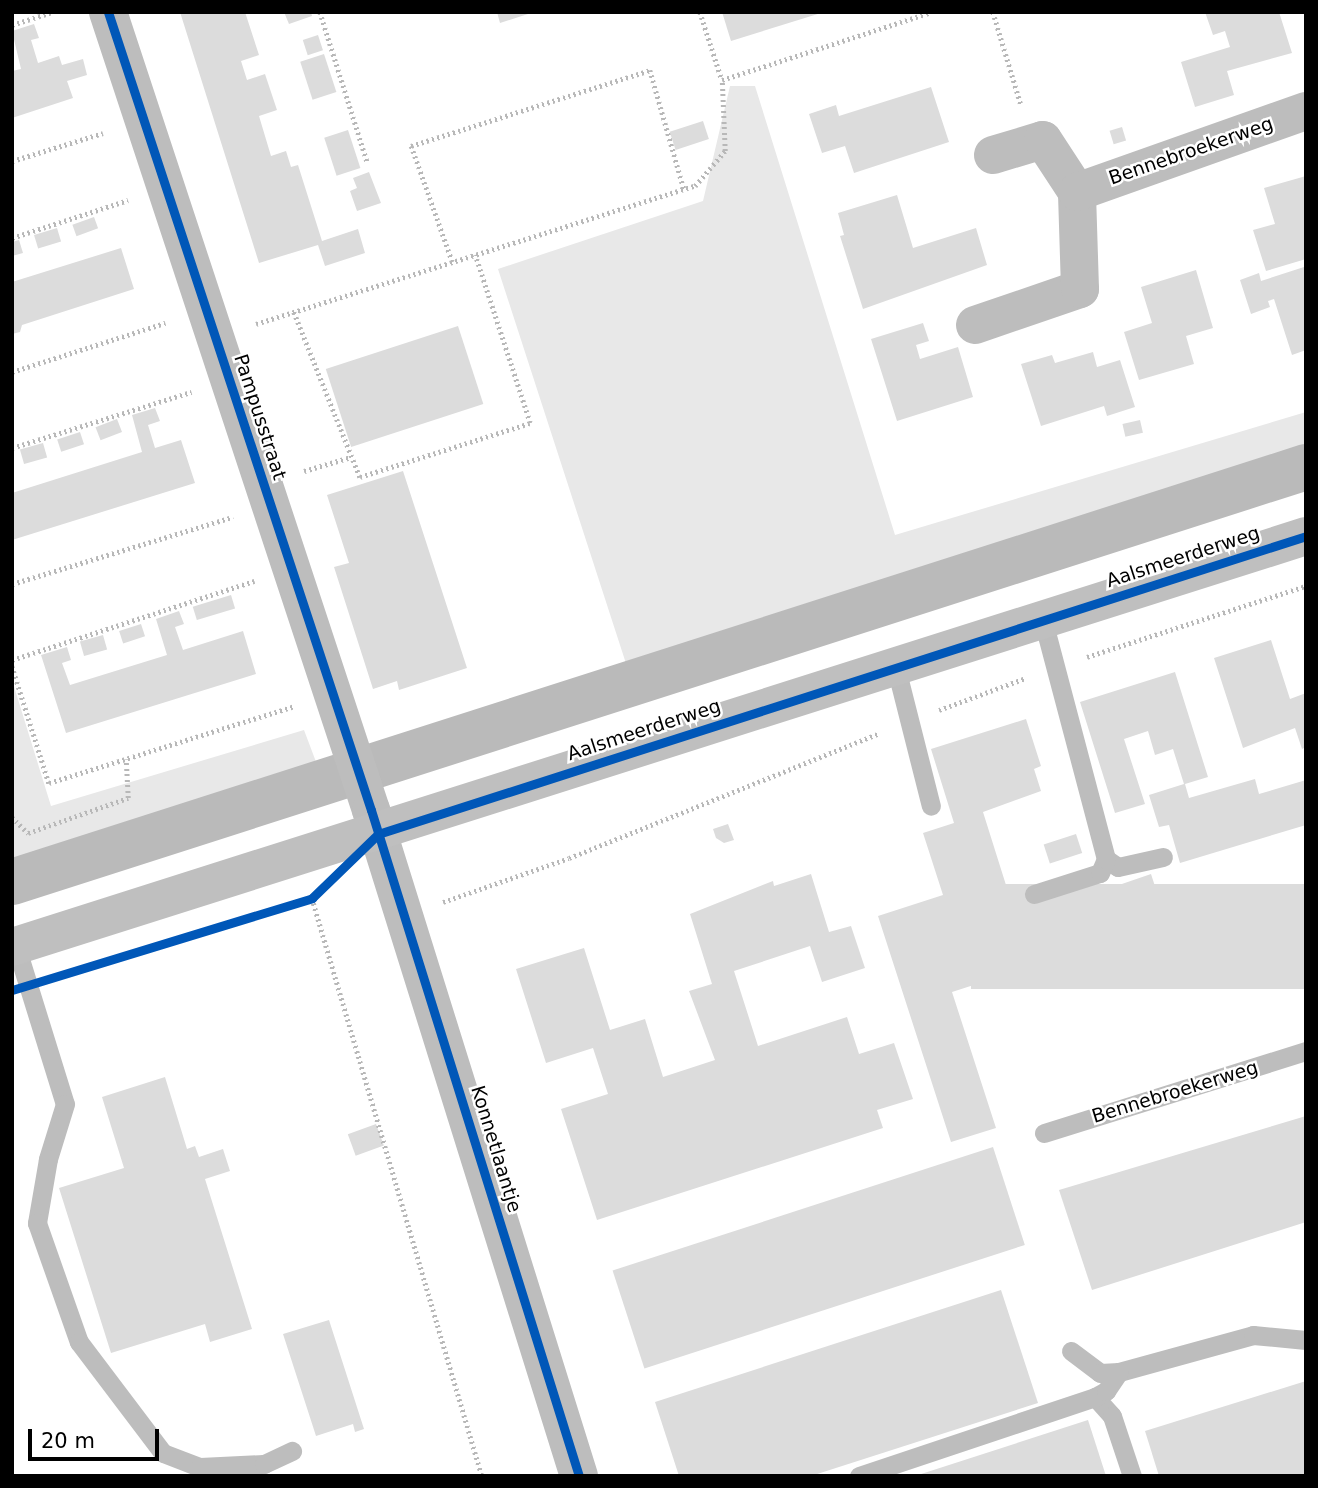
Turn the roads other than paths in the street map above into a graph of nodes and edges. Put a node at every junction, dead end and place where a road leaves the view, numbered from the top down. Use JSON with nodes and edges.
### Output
{"nodes":[{"id":1,"x":107,"y":12,"type":"edge"},
{"id":2,"x":1306,"y":111,"type":"edge"},
{"id":3,"x":993,"y":155,"type":"dead end"},
{"id":4,"x":1077,"y":192,"type":"junction"},
{"id":5,"x":975,"y":325,"type":"dead end"},
{"id":6,"x":1306,"y":536,"type":"edge"},
{"id":7,"x":1043,"y":621,"type":"junction"},
{"id":8,"x":896,"y":668,"type":"junction"},
{"id":9,"x":932,"y":806,"type":"dead end"},
{"id":10,"x":375,"y":822,"type":"junction"},
{"id":11,"x":1163,"y":857,"type":"dead end"},
{"id":12,"x":1105,"y":859,"type":"junction"},
{"id":13,"x":1034,"y":894,"type":"dead end"},
{"id":14,"x":14,"y":947,"type":"edge"},
{"id":15,"x":1306,"y":1051,"type":"edge"},
{"id":16,"x":1044,"y":1133,"type":"dead end"},
{"id":17,"x":1306,"y":1340,"type":"edge"},
{"id":18,"x":1071,"y":1351,"type":"dead end"},
{"id":19,"x":1119,"y":1372,"type":"junction"},
{"id":20,"x":1095,"y":1397,"type":"junction"},
{"id":21,"x":292,"y":1451,"type":"dead end"},
{"id":22,"x":579,"y":1476,"type":"edge"},
{"id":23,"x":859,"y":1476,"type":"edge"},
{"id":24,"x":1132,"y":1476,"type":"edge"}],
"edges":[{"from":1,"to":10,"type":"street","name":"Pampusstraat"},
{"from":2,"to":4,"type":"street","name":"Bennebroekerweg"},
{"from":3,"to":4,"type":"street"},
{"from":4,"to":5,"type":"street"},
{"from":6,"to":7,"type":"street","name":"Aalsmeerderweg"},
{"from":7,"to":8,"type":"street","name":"Aalsmeerderweg"},
{"from":7,"to":12,"type":"lane"},
{"from":8,"to":9,"type":"lane"},
{"from":8,"to":10,"type":"street","name":"Aalsmeerderweg"},
{"from":10,"to":14,"type":"street","name":"Aalsmeerderweg"},
{"from":10,"to":22,"type":"street","name":"Konnetlaantje"},
{"from":11,"to":12,"type":"lane"},
{"from":12,"to":13,"type":"lane"},
{"from":14,"to":21,"type":"lane"},
{"from":15,"to":16,"type":"lane","name":"Bennebroekerweg"},
{"from":17,"to":19,"type":"lane"},
{"from":18,"to":19,"type":"lane"},
{"from":19,"to":20,"type":"lane"},
{"from":20,"to":23,"type":"lane"},
{"from":20,"to":24,"type":"lane"}]}
